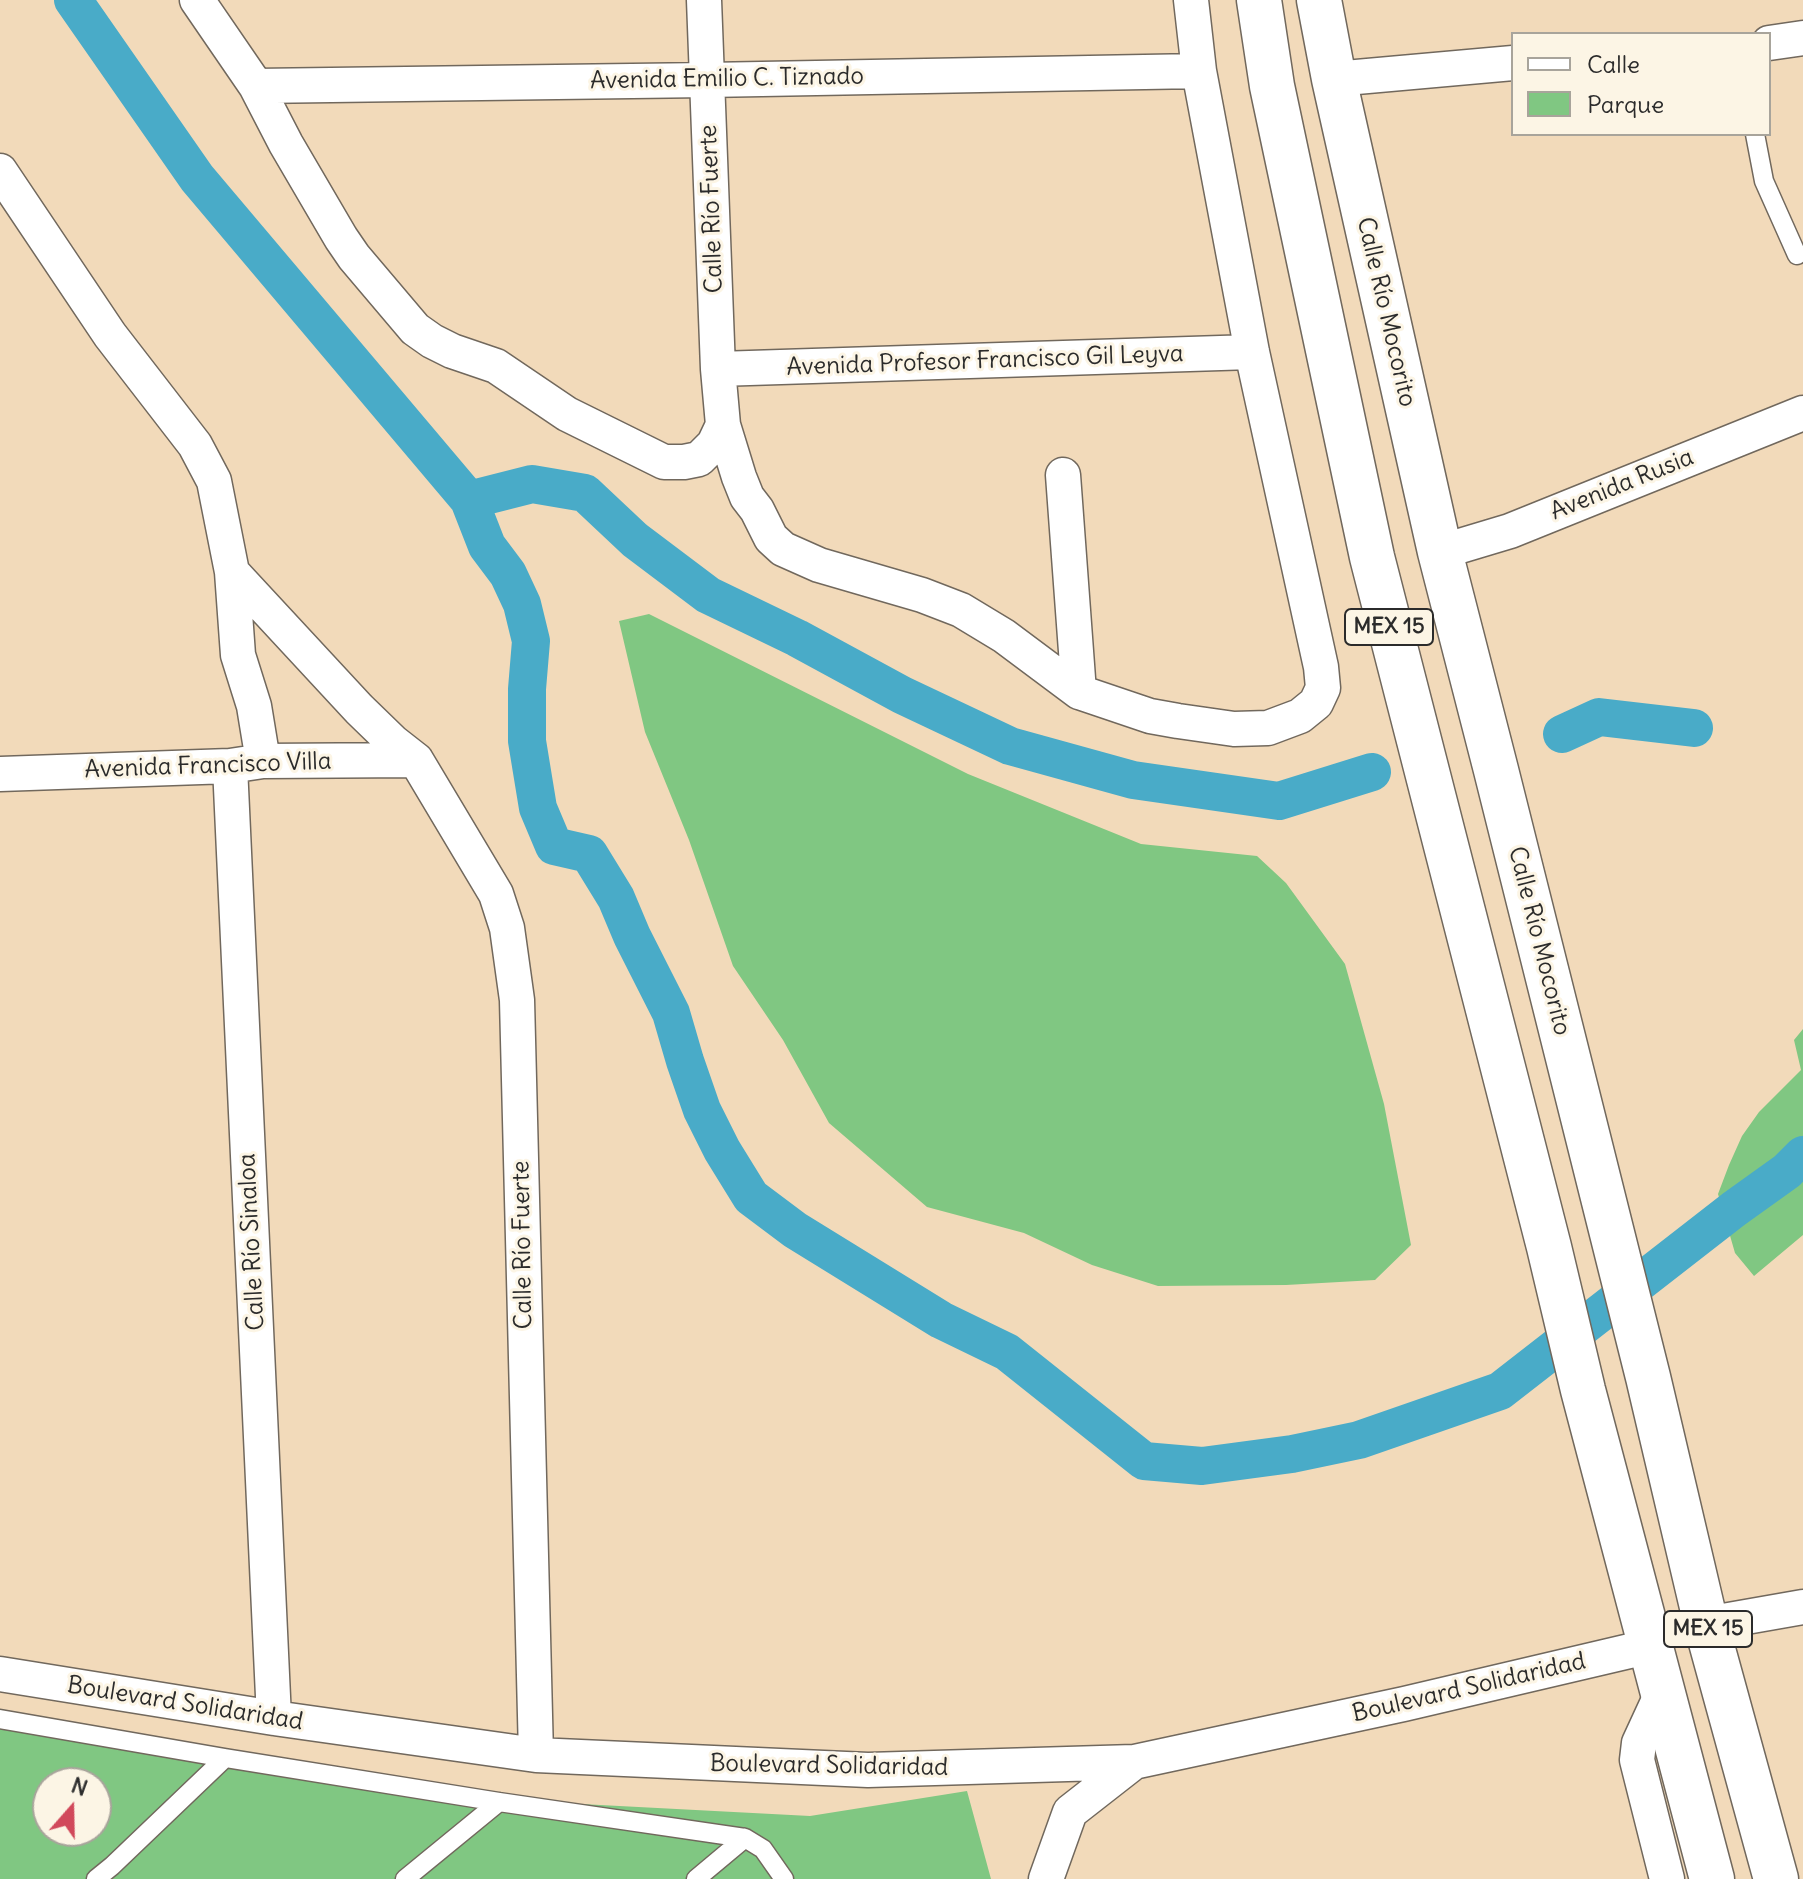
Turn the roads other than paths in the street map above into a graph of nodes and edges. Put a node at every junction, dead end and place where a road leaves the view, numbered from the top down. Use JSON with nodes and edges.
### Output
{"nodes":[{"id":1,"x":197,"y":0,"type":"edge"},
{"id":2,"x":704,"y":0,"type":"edge"},
{"id":3,"x":1191,"y":0,"type":"edge"},
{"id":4,"x":1259,"y":0,"type":"edge"},
{"id":5,"x":1319,"y":0,"type":"edge"},
{"id":6,"x":1803,"y":38,"type":"edge"},
{"id":7,"x":1771,"y":43,"type":"edge"},
{"id":8,"x":1511,"y":63,"type":"edge"},
{"id":9,"x":1199,"y":71,"type":"junction"},
{"id":10,"x":1334,"y":79,"type":"junction"},
{"id":11,"x":707,"y":80,"type":"junction"},
{"id":12,"x":256,"y":86,"type":"junction"},
{"id":13,"x":1755,"y":136,"type":"edge"},
{"id":14,"x":0,"y":171,"type":"edge"},
{"id":15,"x":1797,"y":255,"type":"dead end"},
{"id":16,"x":1252,"y":352,"type":"junction"},
{"id":17,"x":718,"y":369,"type":"junction"},
{"id":18,"x":1803,"y":413,"type":"edge"},
{"id":19,"x":723,"y":425,"type":"junction"},
{"id":20,"x":1063,"y":475,"type":"dead end"},
{"id":21,"x":1440,"y":552,"type":"junction"},
{"id":22,"x":232,"y":572,"type":"junction"},
{"id":23,"x":1079,"y":692,"type":"junction"},
{"id":24,"x":416,"y":760,"type":"junction"},
{"id":25,"x":246,"y":764,"type":"junction"},
{"id":26,"x":0,"y":774,"type":"edge"},
{"id":27,"x":1803,"y":1607,"type":"edge"},
{"id":28,"x":1706,"y":1624,"type":"junction"},
{"id":29,"x":1651,"y":1646,"type":"junction"},
{"id":30,"x":5,"y":1679,"type":"edge"},
{"id":31,"x":1663,"y":1691,"type":"junction"},
{"id":32,"x":274,"y":1718,"type":"junction"},
{"id":33,"x":0,"y":1719,"type":"edge"},
{"id":34,"x":536,"y":1755,"type":"junction"},
{"id":35,"x":225,"y":1758,"type":"junction"},
{"id":36,"x":1134,"y":1762,"type":"junction"},
{"id":37,"x":499,"y":1802,"type":"junction"},
{"id":38,"x":745,"y":1838,"type":"junction"},
{"id":39,"x":96,"y":1879,"type":"edge"},
{"id":40,"x":405,"y":1879,"type":"edge"},
{"id":41,"x":696,"y":1879,"type":"edge"},
{"id":42,"x":784,"y":1879,"type":"edge"},
{"id":43,"x":1046,"y":1879,"type":"edge"},
{"id":44,"x":1667,"y":1879,"type":"edge"},
{"id":45,"x":1712,"y":1879,"type":"edge"},
{"id":46,"x":1776,"y":1879,"type":"edge"}],
"edges":[{"from":1,"to":12,"type":"street"},
{"from":2,"to":11,"type":"street","name":"Calle Río Fuerte"},
{"from":3,"to":9,"type":"street","name":"Calle Río Fuerte"},
{"from":4,"to":29,"type":"main road","number":"MEX 15"},
{"from":5,"to":10,"type":"main road","name":"Calle Río Mocorito","number":"MEX 15"},
{"from":6,"to":7,"type":"street"},
{"from":8,"to":10,"type":"street"},
{"from":9,"to":11,"type":"street","name":"Avenida Emilio C. Tiznado"},
{"from":9,"to":16,"type":"street","name":"Calle Río Fuerte"},
{"from":10,"to":21,"type":"main road","name":"Calle Río Mocorito","number":"MEX 15"},
{"from":11,"to":12,"type":"street","name":"Avenida Emilio C. Tiznado"},
{"from":11,"to":17,"type":"street","name":"Calle Río Fuerte"},
{"from":12,"to":19,"type":"street"},
{"from":13,"to":15,"type":"lane"},
{"from":14,"to":22,"type":"street","name":"Calle Río Sinaloa"},
{"from":16,"to":17,"type":"street","name":"Avenida Profesor Francisco Gil Leyva"},
{"from":16,"to":23,"type":"street","name":"Calle Río Fuerte"},
{"from":17,"to":19,"type":"street","name":"Calle Río Fuerte"},
{"from":18,"to":21,"type":"street","name":"Avenida Rusia"},
{"from":19,"to":23,"type":"street","name":"Calle Río Fuerte"},
{"from":20,"to":23,"type":"street"},
{"from":21,"to":28,"type":"main road","name":"Calle Río Mocorito","number":"MEX 15"},
{"from":22,"to":24,"type":"street","name":"Calle Río Fuerte"},
{"from":22,"to":25,"type":"street","name":"Calle Río Sinaloa"},
{"from":24,"to":25,"type":"street","name":"Avenida Francisco Villa"},
{"from":24,"to":34,"type":"street","name":"Calle Río Fuerte"},
{"from":25,"to":26,"type":"street","name":"Avenida Francisco Villa"},
{"from":25,"to":32,"type":"street","name":"Calle Río Sinaloa"},
{"from":27,"to":28,"type":"street"},
{"from":28,"to":46,"type":"main road","name":"Calle Río Mocorito","number":"MEX 15"},
{"from":29,"to":31,"type":"main road","number":"MEX 15"},
{"from":29,"to":36,"type":"street","name":"Boulevard Solidaridad"},
{"from":30,"to":32,"type":"street","name":"Boulevard Solidaridad"},
{"from":31,"to":44,"type":"street"},
{"from":31,"to":45,"type":"main road","number":"MEX 15"},
{"from":32,"to":34,"type":"street","name":"Boulevard Solidaridad"},
{"from":33,"to":35,"type":"lane"},
{"from":34,"to":36,"type":"street","name":"Boulevard Solidaridad"},
{"from":35,"to":37,"type":"lane"},
{"from":35,"to":39,"type":"lane"},
{"from":36,"to":43,"type":"street"},
{"from":37,"to":38,"type":"lane"},
{"from":37,"to":40,"type":"lane"},
{"from":38,"to":41,"type":"lane"},
{"from":38,"to":42,"type":"lane"}]}
